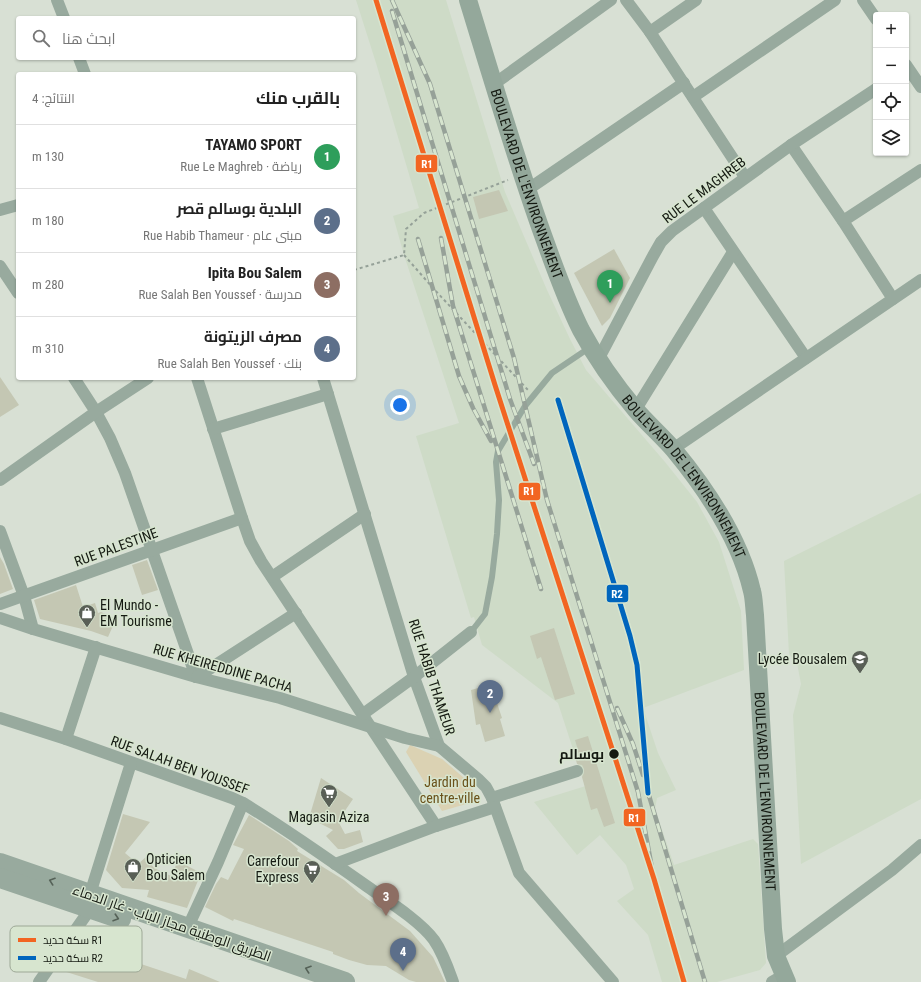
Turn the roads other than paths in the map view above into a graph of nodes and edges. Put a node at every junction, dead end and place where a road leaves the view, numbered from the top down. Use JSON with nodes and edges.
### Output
{"nodes":[{"id":1,"x":57,"y":0,"type":"edge"},
{"id":2,"x":468,"y":0,"type":"edge"},
{"id":3,"x":611,"y":0,"type":"edge"},
{"id":4,"x":626,"y":0,"type":"edge"},
{"id":5,"x":696,"y":0,"type":"edge"},
{"id":6,"x":835,"y":0,"type":"edge"},
{"id":7,"x":863,"y":0,"type":"edge"},
{"id":8,"x":873,"y":15,"type":"edge"},
{"id":9,"x":63,"y":16,"type":"edge"},
{"id":10,"x":650,"y":32,"type":"junction"},
{"id":11,"x":80,"y":60,"type":"edge"},
{"id":12,"x":909,"y":71,"type":"edge"},
{"id":13,"x":84,"y":72,"type":"edge"},
{"id":14,"x":684,"y":83,"type":"junction"},
{"id":15,"x":494,"y":84,"type":"junction"},
{"id":16,"x":921,"y":87,"type":"edge"},
{"id":17,"x":873,"y":91,"type":"edge"},
{"id":18,"x":693,"y":97,"type":"junction"},
{"id":19,"x":791,"y":145,"type":"junction"},
{"id":20,"x":921,"y":170,"type":"edge"},
{"id":21,"x":745,"y":177,"type":"junction"},
{"id":22,"x":525,"y":182,"type":"junction"},
{"id":23,"x":16,"y":206,"type":"edge"},
{"id":24,"x":704,"y":208,"type":"junction"},
{"id":25,"x":0,"y":210,"type":"edge"},
{"id":26,"x":843,"y":221,"type":"junction"},
{"id":27,"x":734,"y":252,"type":"junction"},
{"id":28,"x":0,"y":266,"type":"edge"},
{"id":29,"x":921,"y":280,"type":"edge"},
{"id":30,"x":16,"y":290,"type":"edge"},
{"id":31,"x":893,"y":299,"type":"junction"},
{"id":32,"x":594,"y":354,"type":"junction"},
{"id":33,"x":806,"y":358,"type":"junction"},
{"id":34,"x":75,"y":380,"type":"edge"},
{"id":35,"x":145,"y":380,"type":"edge"},
{"id":36,"x":198,"y":380,"type":"edge"},
{"id":37,"x":324,"y":380,"type":"edge"},
{"id":38,"x":328,"y":394,"type":"junction"},
{"id":39,"x":636,"y":409,"type":"junction"},
{"id":40,"x":96,"y":412,"type":"junction"},
{"id":41,"x":212,"y":429,"type":"junction"},
{"id":42,"x":673,"y":449,"type":"junction"},
{"id":43,"x":0,"y":480,"type":"edge"},
{"id":44,"x":365,"y":514,"type":"junction"},
{"id":45,"x":242,"y":518,"type":"junction"},
{"id":46,"x":0,"y":531,"type":"edge"},
{"id":47,"x":152,"y":550,"type":"junction"},
{"id":48,"x":272,"y":577,"type":"junction"},
{"id":49,"x":24,"y":596,"type":"junction"},
{"id":50,"x":0,"y":604,"type":"edge"},
{"id":51,"x":296,"y":613,"type":"junction"},
{"id":52,"x":0,"y":618,"type":"edge"},
{"id":53,"x":33,"y":629,"type":"junction"},
{"id":54,"x":471,"y":632,"type":"joint"},
{"id":55,"x":96,"y":647,"type":"junction"},
{"id":56,"x":197,"y":677,"type":"junction"},
{"id":57,"x":414,"y":677,"type":"junction"},
{"id":58,"x":363,"y":714,"type":"junction"},
{"id":59,"x":0,"y":718,"type":"edge"},
{"id":60,"x":371,"y":727,"type":"junction"},
{"id":61,"x":66,"y":739,"type":"junction"},
{"id":62,"x":439,"y":746,"type":"junction"},
{"id":63,"x":131,"y":762,"type":"junction"},
{"id":64,"x":577,"y":771,"type":"dead end"},
{"id":65,"x":493,"y":802,"type":"junction"},
{"id":66,"x":243,"y":803,"type":"junction"},
{"id":67,"x":436,"y":826,"type":"junction"},
{"id":68,"x":921,"y":845,"type":"edge"},
{"id":69,"x":0,"y":863,"type":"edge"},
{"id":70,"x":335,"y":864,"type":"junction"},
{"id":71,"x":0,"y":878,"type":"edge"},
{"id":72,"x":89,"y":901,"type":"junction"},
{"id":73,"x":79,"y":926,"type":"edge"},
{"id":74,"x":187,"y":929,"type":"junction"},
{"id":75,"x":776,"y":956,"type":"junction"},
{"id":76,"x":49,"y":972,"type":"edge"},
{"id":77,"x":781,"y":980,"type":"edge"},
{"id":78,"x":43,"y":981,"type":"edge"},
{"id":79,"x":302,"y":982,"type":"edge"},
{"id":80,"x":343,"y":982,"type":"edge"},
{"id":81,"x":453,"y":982,"type":"edge"},
{"id":82,"x":613,"y":982,"type":"edge"}],
"edges":[{"from":1,"to":9,"type":"street"},
{"from":2,"to":15,"type":"street","name":"BOULEVARD DE L'ENVIRONNEMENT"},
{"from":3,"to":15,"type":"street"},
{"from":4,"to":10,"type":"street"},
{"from":5,"to":10,"type":"street"},
{"from":6,"to":18,"type":"street"},
{"from":7,"to":8,"type":"street"},
{"from":10,"to":14,"type":"street"},
{"from":11,"to":13,"type":"street"},
{"from":12,"to":16,"type":"street"},
{"from":14,"to":18,"type":"street"},
{"from":14,"to":22,"type":"street"},
{"from":15,"to":22,"type":"street","name":"BOULEVARD DE L'ENVIRONNEMENT"},
{"from":17,"to":19,"type":"street","name":"RUE LE MAGHREB"},
{"from":18,"to":21,"type":"street"},
{"from":19,"to":21,"type":"street","name":"RUE LE MAGHREB"},
{"from":19,"to":26,"type":"street"},
{"from":20,"to":26,"type":"street"},
{"from":21,"to":24,"type":"street","name":"RUE LE MAGHREB"},
{"from":22,"to":32,"type":"street","name":"BOULEVARD DE L'ENVIRONNEMENT"},
{"from":23,"to":25,"type":"street"},
{"from":24,"to":27,"type":"street"},
{"from":24,"to":32,"type":"street","name":"RUE LE MAGHREB"},
{"from":26,"to":31,"type":"street"},
{"from":27,"to":33,"type":"street"},
{"from":27,"to":39,"type":"street"},
{"from":28,"to":30,"type":"street"},
{"from":29,"to":31,"type":"street"},
{"from":31,"to":33,"type":"street"},
{"from":32,"to":39,"type":"street","name":"BOULEVARD DE L'ENVIRONNEMENT"},
{"from":32,"to":54,"type":"lane"},
{"from":33,"to":42,"type":"street"},
{"from":34,"to":40,"type":"street"},
{"from":35,"to":40,"type":"street"},
{"from":36,"to":41,"type":"street"},
{"from":37,"to":38,"type":"street","name":"RUE HABIB THAMEUR"},
{"from":38,"to":41,"type":"street"},
{"from":38,"to":44,"type":"street","name":"RUE HABIB THAMEUR"},
{"from":39,"to":42,"type":"street","name":"BOULEVARD DE L'ENVIRONNEMENT"},
{"from":40,"to":43,"type":"street"},
{"from":40,"to":47,"type":"street"},
{"from":41,"to":45,"type":"street"},
{"from":42,"to":75,"type":"street","name":"BOULEVARD DE L'ENVIRONNEMENT"},
{"from":44,"to":48,"type":"street"},
{"from":44,"to":57,"type":"street","name":"RUE HABIB THAMEUR"},
{"from":45,"to":47,"type":"street","name":"RUE PALESTINE"},
{"from":45,"to":48,"type":"street"},
{"from":46,"to":49,"type":"street"},
{"from":47,"to":49,"type":"street","name":"RUE PALESTINE"},
{"from":47,"to":56,"type":"street"},
{"from":48,"to":51,"type":"street"},
{"from":49,"to":50,"type":"street","name":"RUE PALESTINE"},
{"from":49,"to":53,"type":"street"},
{"from":51,"to":56,"type":"street"},
{"from":51,"to":58,"type":"street"},
{"from":52,"to":53,"type":"street","name":"RUE KHEIREDDINE PACHA"},
{"from":53,"to":55,"type":"street","name":"RUE KHEIREDDINE PACHA"},
{"from":54,"to":57,"type":"street"},
{"from":55,"to":56,"type":"street","name":"RUE KHEIREDDINE PACHA"},
{"from":55,"to":61,"type":"street"},
{"from":56,"to":60,"type":"street","name":"RUE KHEIREDDINE PACHA"},
{"from":57,"to":58,"type":"street"},
{"from":57,"to":62,"type":"street","name":"RUE HABIB THAMEUR"},
{"from":58,"to":60,"type":"street"},
{"from":59,"to":61,"type":"street","name":"RUE SALAH BEN YOUSSEF"},
{"from":60,"to":62,"type":"street","name":"RUE KHEIREDDINE PACHA"},
{"from":60,"to":67,"type":"street"},
{"from":61,"to":63,"type":"street","name":"RUE SALAH BEN YOUSSEF"},
{"from":62,"to":65,"type":"street","name":"RUE HABIB THAMEUR"},
{"from":63,"to":66,"type":"street","name":"RUE SALAH BEN YOUSSEF"},
{"from":63,"to":72,"type":"street"},
{"from":64,"to":65,"type":"street"},
{"from":65,"to":67,"type":"street"},
{"from":65,"to":82,"type":"street","name":"RUE HABIB THAMEUR"},
{"from":66,"to":70,"type":"street","name":"RUE SALAH BEN YOUSSEF"},
{"from":66,"to":74,"type":"street"},
{"from":67,"to":70,"type":"street"},
{"from":68,"to":75,"type":"street"},
{"from":72,"to":69,"type":"main road","name":"الطريق الوطنية مجاز الباب - غار الدماء","one_way":true},
{"from":70,"to":81,"type":"street","name":"RUE SALAH BEN YOUSSEF"},
{"from":71,"to":72,"type":"main road","name":"الطريق الوطنية مجاز الباب - غار الدماء"},
{"from":72,"to":73,"type":"street"},
{"from":72,"to":74,"type":"main road","name":"الطريق الوطنية مجاز الباب - غار الدماء"},
{"from":72,"to":79,"type":"main road","name":"الطريق الوطنية مجاز الباب - غار الدماء","one_way":true},
{"from":80,"to":74,"type":"main road","name":"الطريق الوطنية مجاز الباب - غار الدماء","one_way":true},
{"from":75,"to":77,"type":"street","name":"BOULEVARD DE L'ENVIRONNEMENT"},
{"from":76,"to":78,"type":"street"}]}
